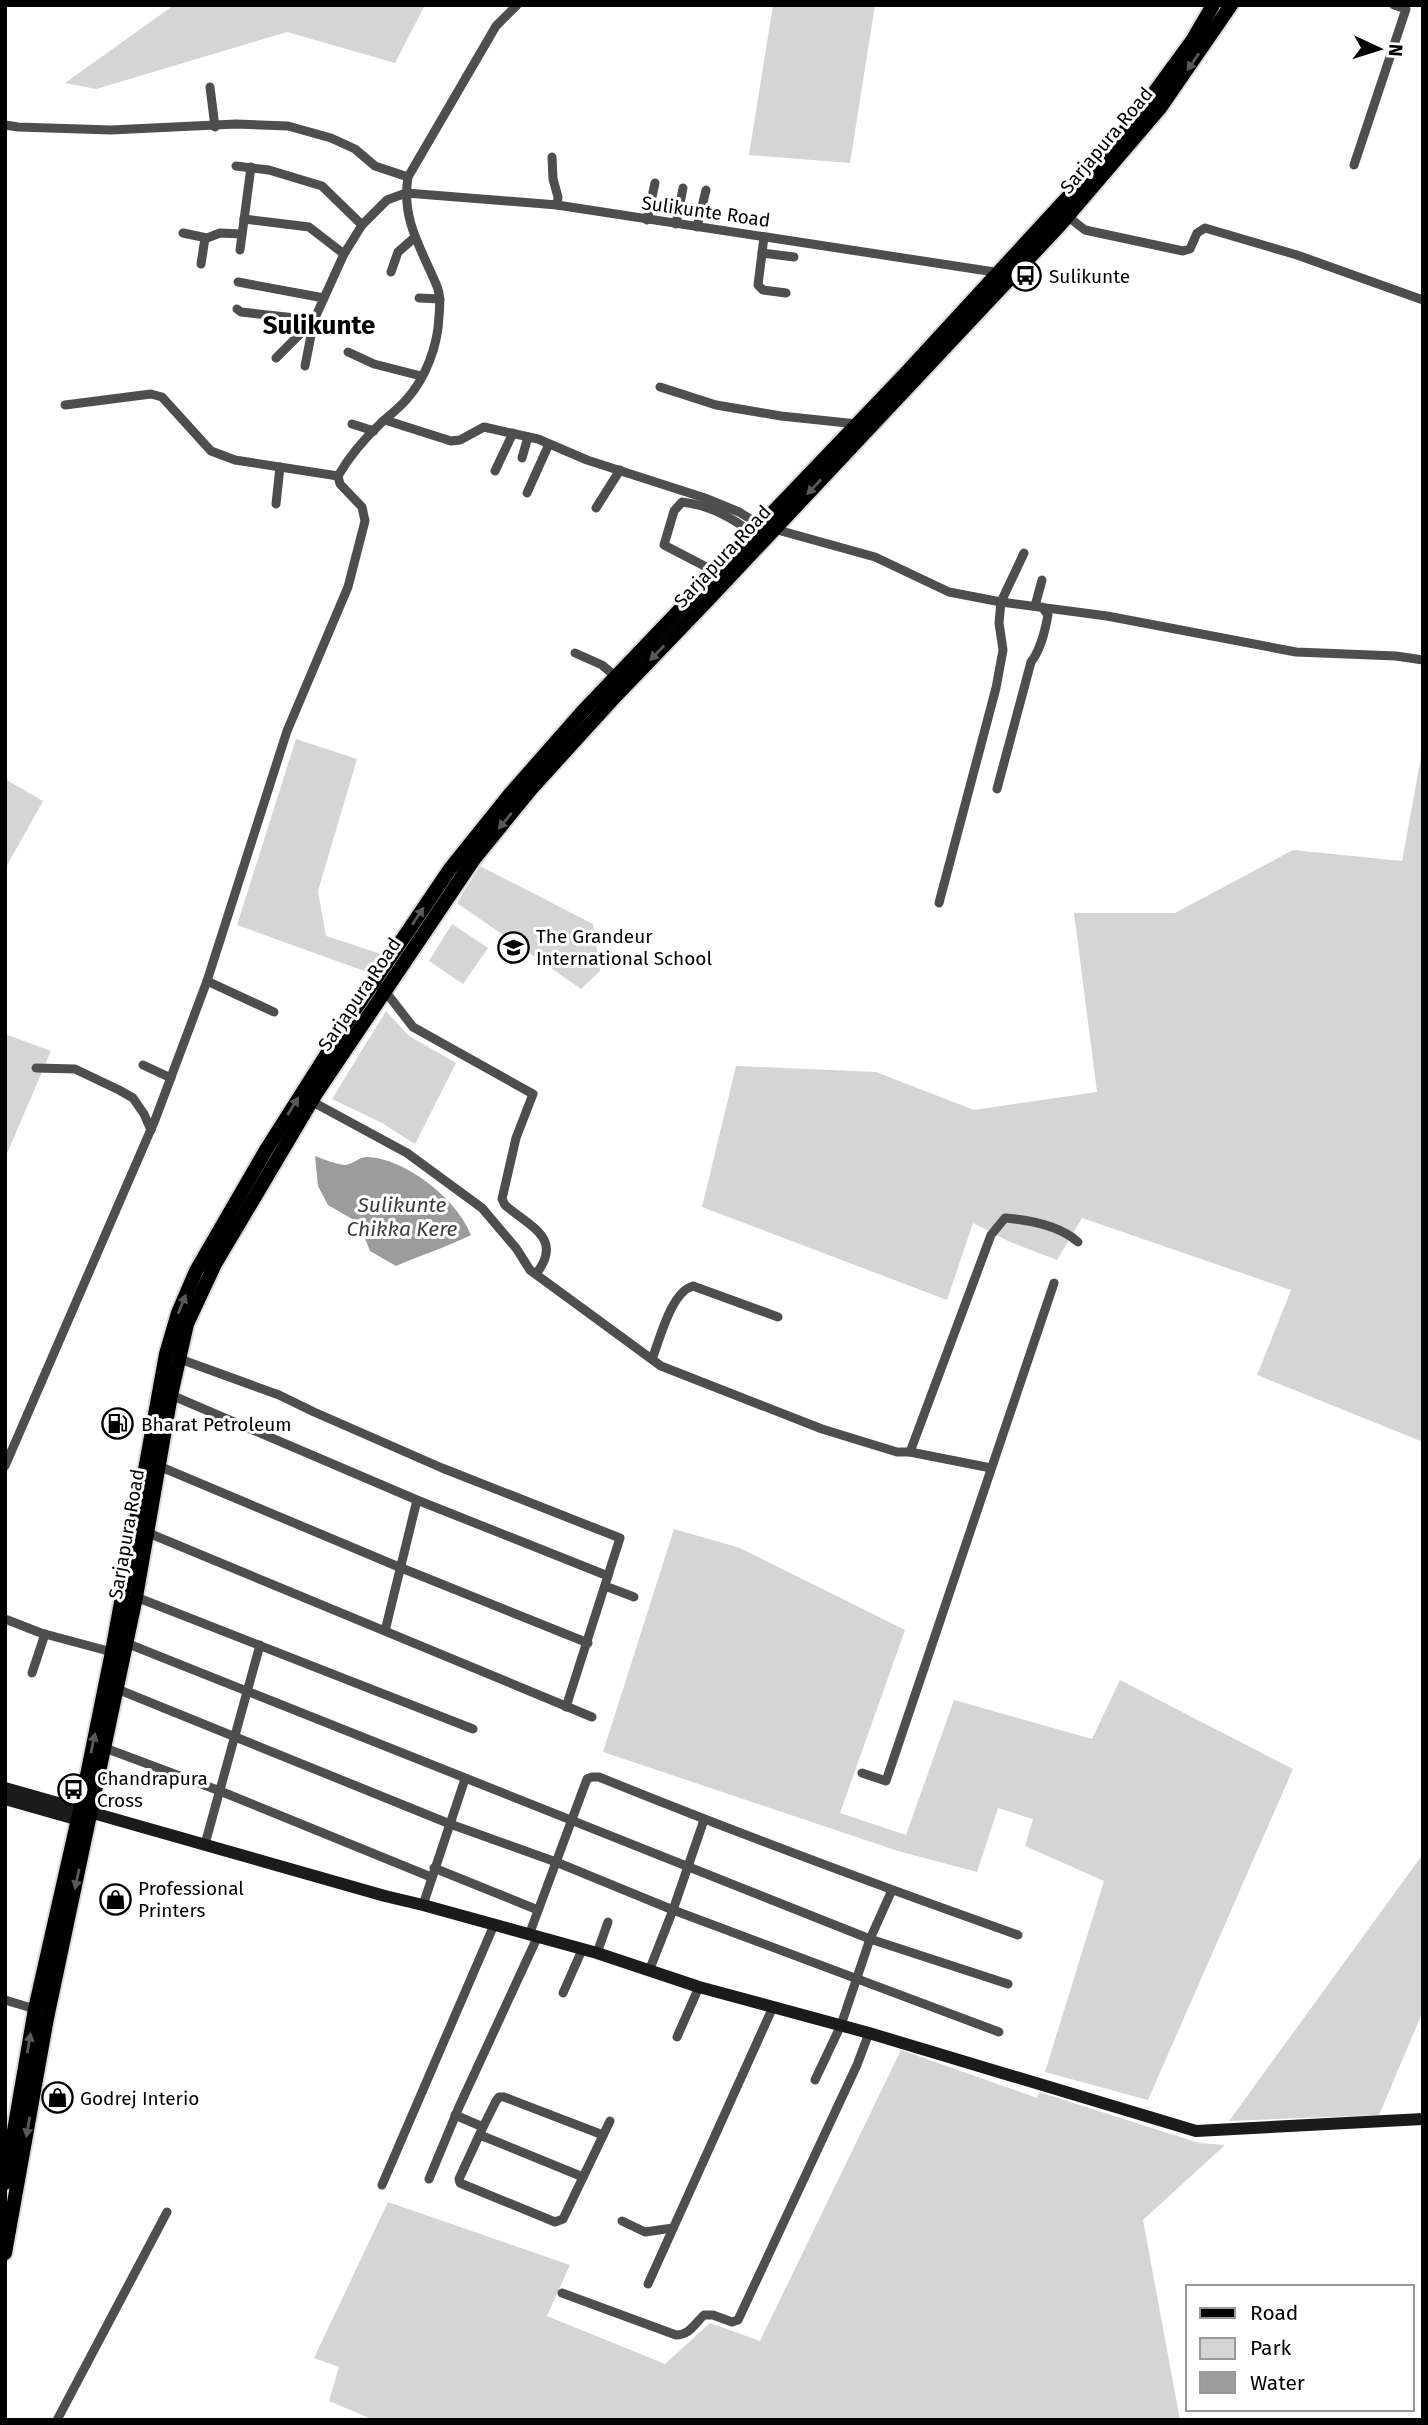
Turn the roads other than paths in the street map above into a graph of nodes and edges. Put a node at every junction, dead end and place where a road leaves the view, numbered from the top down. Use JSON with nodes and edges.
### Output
{"nodes":[{"id":1,"x":517,"y":5,"type":"edge"},
{"id":2,"x":1213,"y":5,"type":"edge"},
{"id":3,"x":1231,"y":5,"type":"edge"},
{"id":4,"x":1394,"y":5,"type":"edge"},
{"id":5,"x":210,"y":87,"type":"dead end"},
{"id":6,"x":5,"y":125,"type":"edge"},
{"id":7,"x":215,"y":127,"type":"junction"},
{"id":8,"x":552,"y":157,"type":"dead end"},
{"id":9,"x":236,"y":166,"type":"dead end"},
{"id":10,"x":1354,"y":166,"type":"dead end"},
{"id":11,"x":251,"y":167,"type":"junction"},
{"id":12,"x":408,"y":177,"type":"junction"},
{"id":13,"x":655,"y":183,"type":"dead end"},
{"id":14,"x":683,"y":188,"type":"dead end"},
{"id":15,"x":706,"y":190,"type":"dead end"},
{"id":16,"x":406,"y":193,"type":"junction"},
{"id":17,"x":557,"y":205,"type":"junction"},
{"id":18,"x":1067,"y":216,"type":"junction"},
{"id":19,"x":244,"y":219,"type":"junction"},
{"id":20,"x":647,"y":220,"type":"junction"},
{"id":21,"x":676,"y":224,"type":"junction"},
{"id":22,"x":362,"y":225,"type":"junction"},
{"id":23,"x":697,"y":227,"type":"junction"},
{"id":24,"x":183,"y":233,"type":"dead end"},
{"id":25,"x":242,"y":234,"type":"junction"},
{"id":26,"x":764,"y":237,"type":"junction"},
{"id":27,"x":205,"y":238,"type":"junction"},
{"id":28,"x":414,"y":238,"type":"junction"},
{"id":29,"x":240,"y":250,"type":"dead end"},
{"id":30,"x":762,"y":253,"type":"junction"},
{"id":31,"x":344,"y":254,"type":"junction"},
{"id":32,"x":794,"y":257,"type":"dead end"},
{"id":33,"x":201,"y":264,"type":"dead end"},
{"id":34,"x":391,"y":272,"type":"dead end"},
{"id":35,"x":1006,"y":274,"type":"junction"},
{"id":36,"x":238,"y":282,"type":"dead end"},
{"id":37,"x":786,"y":293,"type":"dead end"},
{"id":38,"x":324,"y":298,"type":"junction"},
{"id":39,"x":419,"y":298,"type":"dead end"},
{"id":40,"x":440,"y":299,"type":"junction"},
{"id":41,"x":1423,"y":300,"type":"edge"},
{"id":42,"x":237,"y":309,"type":"dead end"},
{"id":43,"x":314,"y":320,"type":"junction"},
{"id":44,"x":348,"y":352,"type":"dead end"},
{"id":45,"x":276,"y":358,"type":"dead end"},
{"id":46,"x":304,"y":366,"type":"dead end"},
{"id":47,"x":421,"y":376,"type":"junction"},
{"id":48,"x":660,"y":387,"type":"dead end"},
{"id":49,"x":65,"y":405,"type":"dead end"},
{"id":50,"x":385,"y":420,"type":"junction"},
{"id":51,"x":352,"y":424,"type":"dead end"},
{"id":52,"x":857,"y":424,"type":"junction"},
{"id":53,"x":374,"y":431,"type":"junction"},
{"id":54,"x":513,"y":433,"type":"junction"},
{"id":55,"x":528,"y":437,"type":"junction"},
{"id":56,"x":549,"y":444,"type":"junction"},
{"id":57,"x":522,"y":458,"type":"dead end"},
{"id":58,"x":280,"y":467,"type":"junction"},
{"id":59,"x":620,"y":470,"type":"junction"},
{"id":60,"x":495,"y":471,"type":"dead end"},
{"id":61,"x":338,"y":476,"type":"junction"},
{"id":62,"x":527,"y":493,"type":"dead end"},
{"id":63,"x":276,"y":504,"type":"dead end"},
{"id":64,"x":596,"y":508,"type":"dead end"},
{"id":65,"x":762,"y":529,"type":"junction"},
{"id":66,"x":1024,"y":553,"type":"dead end"},
{"id":67,"x":716,"y":572,"type":"junction"},
{"id":68,"x":1042,"y":580,"type":"dead end"},
{"id":69,"x":1000,"y":602,"type":"junction"},
{"id":70,"x":1038,"y":606,"type":"junction"},
{"id":71,"x":575,"y":653,"type":"dead end"},
{"id":72,"x":1423,"y":660,"type":"edge"},
{"id":73,"x":616,"y":677,"type":"junction"},
{"id":74,"x":996,"y":789,"type":"dead end"},
{"id":75,"x":939,"y":903,"type":"dead end"},
{"id":76,"x":207,"y":981,"type":"junction"},
{"id":77,"x":379,"y":987,"type":"junction"},
{"id":78,"x":274,"y":1012,"type":"dead end"},
{"id":79,"x":143,"y":1065,"type":"dead end"},
{"id":80,"x":36,"y":1068,"type":"dead end"},
{"id":81,"x":171,"y":1078,"type":"junction"},
{"id":82,"x":311,"y":1101,"type":"junction"},
{"id":83,"x":151,"y":1130,"type":"junction"},
{"id":84,"x":1078,"y":1242,"type":"dead end"},
{"id":85,"x":536,"y":1274,"type":"junction"},
{"id":86,"x":1054,"y":1283,"type":"dead end"},
{"id":87,"x":778,"y":1317,"type":"dead end"},
{"id":88,"x":172,"y":1357,"type":"junction"},
{"id":89,"x":652,"y":1359,"type":"junction"},
{"id":90,"x":171,"y":1395,"type":"junction"},
{"id":91,"x":910,"y":1452,"type":"junction"},
{"id":92,"x":152,"y":1463,"type":"junction"},
{"id":93,"x":5,"y":1466,"type":"edge"},
{"id":94,"x":992,"y":1468,"type":"junction"},
{"id":95,"x":417,"y":1500,"type":"junction"},
{"id":96,"x":146,"y":1532,"type":"junction"},
{"id":97,"x":399,"y":1567,"type":"junction"},
{"id":98,"x":608,"y":1576,"type":"junction"},
{"id":99,"x":605,"y":1586,"type":"junction"},
{"id":100,"x":136,"y":1597,"type":"junction"},
{"id":101,"x":634,"y":1597,"type":"dead end"},
{"id":102,"x":5,"y":1619,"type":"edge"},
{"id":103,"x":385,"y":1631,"type":"junction"},
{"id":104,"x":45,"y":1634,"type":"junction"},
{"id":105,"x":126,"y":1643,"type":"junction"},
{"id":106,"x":588,"y":1643,"type":"junction"},
{"id":107,"x":260,"y":1645,"type":"junction"},
{"id":108,"x":112,"y":1653,"type":"junction"},
{"id":109,"x":32,"y":1673,"type":"dead end"},
{"id":110,"x":117,"y":1689,"type":"junction"},
{"id":111,"x":248,"y":1692,"type":"junction"},
{"id":112,"x":566,"y":1707,"type":"junction"},
{"id":113,"x":592,"y":1717,"type":"dead end"},
{"id":114,"x":473,"y":1729,"type":"dead end"},
{"id":115,"x":235,"y":1738,"type":"junction"},
{"id":116,"x":105,"y":1748,"type":"junction"},
{"id":117,"x":862,"y":1773,"type":"dead end"},
{"id":118,"x":465,"y":1779,"type":"junction"},
{"id":119,"x":5,"y":1788,"type":"edge"},
{"id":120,"x":220,"y":1791,"type":"junction"},
{"id":121,"x":5,"y":1799,"type":"edge"},
{"id":122,"x":84,"y":1816,"type":"junction"},
{"id":123,"x":705,"y":1820,"type":"junction"},
{"id":124,"x":572,"y":1821,"type":"junction"},
{"id":125,"x":450,"y":1824,"type":"junction"},
{"id":126,"x":205,"y":1844,"type":"junction"},
{"id":127,"x":556,"y":1862,"type":"junction"},
{"id":128,"x":688,"y":1866,"type":"junction"},
{"id":129,"x":432,"y":1873,"type":"junction"},
{"id":130,"x":892,"y":1890,"type":"junction"},
{"id":131,"x":423,"y":1905,"type":"junction"},
{"id":132,"x":538,"y":1910,"type":"junction"},
{"id":133,"x":673,"y":1910,"type":"junction"},
{"id":134,"x":608,"y":1922,"type":"dead end"},
{"id":135,"x":494,"y":1926,"type":"junction"},
{"id":136,"x":1018,"y":1935,"type":"dead end"},
{"id":137,"x":533,"y":1936,"type":"junction"},
{"id":138,"x":870,"y":1939,"type":"junction"},
{"id":139,"x":582,"y":1950,"type":"junction"},
{"id":140,"x":597,"y":1953,"type":"junction"},
{"id":141,"x":649,"y":1970,"type":"junction"},
{"id":142,"x":855,"y":1979,"type":"junction"},
{"id":143,"x":1008,"y":1983,"type":"dead end"},
{"id":144,"x":699,"y":1987,"type":"junction"},
{"id":145,"x":562,"y":1993,"type":"dead end"},
{"id":146,"x":5,"y":2000,"type":"edge"},
{"id":147,"x":774,"y":2007,"type":"junction"},
{"id":148,"x":35,"y":2009,"type":"junction"},
{"id":149,"x":841,"y":2025,"type":"junction"},
{"id":150,"x":999,"y":2032,"type":"dead end"},
{"id":151,"x":869,"y":2033,"type":"junction"},
{"id":152,"x":677,"y":2037,"type":"dead end"},
{"id":153,"x":815,"y":2080,"type":"dead end"},
{"id":154,"x":455,"y":2115,"type":"junction"},
{"id":155,"x":1423,"y":2119,"type":"edge"},
{"id":156,"x":610,"y":2121,"type":"dead end"},
{"id":157,"x":482,"y":2131,"type":"junction"},
{"id":158,"x":603,"y":2135,"type":"junction"},
{"id":159,"x":583,"y":2177,"type":"junction"},
{"id":160,"x":429,"y":2179,"type":"dead end"},
{"id":161,"x":5,"y":2183,"type":"edge"},
{"id":162,"x":382,"y":2185,"type":"dead end"},
{"id":163,"x":167,"y":2212,"type":"dead end"},
{"id":164,"x":622,"y":2221,"type":"dead end"},
{"id":165,"x":673,"y":2228,"type":"junction"},
{"id":166,"x":5,"y":2253,"type":"edge"},
{"id":167,"x":648,"y":2284,"type":"dead end"},
{"id":168,"x":562,"y":2293,"type":"dead end"},
{"id":169,"x":57,"y":2420,"type":"edge"}],
"edges":[{"from":1,"to":12,"type":"street"},
{"from":2,"to":35,"type":"main road","name":"Sarjapura Road"},
{"from":3,"to":18,"type":"main road","name":"Sarjapura Road","one_way":true},
{"from":4,"to":10,"type":"street"},
{"from":5,"to":7,"type":"street"},
{"from":6,"to":7,"type":"street"},
{"from":7,"to":12,"type":"street"},
{"from":8,"to":17,"type":"street"},
{"from":9,"to":11,"type":"street"},
{"from":11,"to":19,"type":"street"},
{"from":11,"to":22,"type":"street"},
{"from":12,"to":16,"type":"street"},
{"from":13,"to":20,"type":"street"},
{"from":14,"to":21,"type":"street"},
{"from":15,"to":23,"type":"street"},
{"from":16,"to":17,"type":"street","name":"Sulikunte Road"},
{"from":16,"to":22,"type":"street"},
{"from":16,"to":28,"type":"street"},
{"from":17,"to":20,"type":"street","name":"Sulikunte Road"},
{"from":18,"to":35,"type":"main road","name":"Sarjapura Road"},
{"from":18,"to":41,"type":"street"},
{"from":19,"to":25,"type":"street"},
{"from":19,"to":31,"type":"street"},
{"from":20,"to":21,"type":"street","name":"Sulikunte Road"},
{"from":21,"to":23,"type":"street","name":"Sulikunte Road"},
{"from":22,"to":31,"type":"street"},
{"from":23,"to":26,"type":"street","name":"Sulikunte Road"},
{"from":24,"to":27,"type":"street"},
{"from":25,"to":27,"type":"street"},
{"from":25,"to":29,"type":"street"},
{"from":26,"to":30,"type":"street"},
{"from":26,"to":35,"type":"street","name":"Sulikunte Road"},
{"from":27,"to":33,"type":"street"},
{"from":28,"to":34,"type":"street"},
{"from":28,"to":40,"type":"street"},
{"from":30,"to":32,"type":"street"},
{"from":30,"to":37,"type":"street"},
{"from":31,"to":38,"type":"street"},
{"from":35,"to":52,"type":"main road","name":"Sarjapura Road"},
{"from":35,"to":65,"type":"main road","name":"Sarjapura Road","one_way":true},
{"from":36,"to":38,"type":"street"},
{"from":38,"to":43,"type":"street"},
{"from":39,"to":40,"type":"street"},
{"from":40,"to":47,"type":"street"},
{"from":42,"to":43,"type":"street"},
{"from":43,"to":45,"type":"street"},
{"from":43,"to":46,"type":"street"},
{"from":44,"to":47,"type":"street"},
{"from":47,"to":50,"type":"street"},
{"from":48,"to":52,"type":"street"},
{"from":49,"to":58,"type":"street"},
{"from":50,"to":53,"type":"street"},
{"from":50,"to":54,"type":"street"},
{"from":51,"to":53,"type":"street"},
{"from":52,"to":65,"type":"main road","name":"Sarjapura Road"},
{"from":53,"to":61,"type":"street"},
{"from":54,"to":55,"type":"street"},
{"from":54,"to":60,"type":"street"},
{"from":55,"to":56,"type":"street"},
{"from":55,"to":57,"type":"street"},
{"from":56,"to":59,"type":"street"},
{"from":56,"to":62,"type":"street"},
{"from":58,"to":61,"type":"street"},
{"from":58,"to":63,"type":"street"},
{"from":59,"to":64,"type":"street"},
{"from":59,"to":65,"type":"street"},
{"from":61,"to":76,"type":"street"},
{"from":65,"to":67,"type":"main road","name":"Sarjapura Road"},
{"from":65,"to":67,"type":"street"},
{"from":65,"to":69,"type":"street"},
{"from":65,"to":77,"type":"main road","name":"Sarjapura Road","one_way":true},
{"from":66,"to":69,"type":"street"},
{"from":67,"to":73,"type":"main road","name":"Sarjapura Road"},
{"from":68,"to":70,"type":"street"},
{"from":69,"to":70,"type":"street"},
{"from":69,"to":75,"type":"street"},
{"from":70,"to":72,"type":"street"},
{"from":70,"to":74,"type":"street"},
{"from":71,"to":73,"type":"street"},
{"from":77,"to":73,"type":"main road","name":"Sarjapura Road","one_way":true},
{"from":76,"to":78,"type":"street"},
{"from":76,"to":81,"type":"street"},
{"from":77,"to":82,"type":"main road","name":"Sarjapura Road"},
{"from":77,"to":85,"type":"street"},
{"from":88,"to":77,"type":"main road","name":"Sarjapura Road","one_way":true},
{"from":79,"to":81,"type":"street"},
{"from":80,"to":83,"type":"street"},
{"from":81,"to":83,"type":"street"},
{"from":82,"to":85,"type":"street"},
{"from":82,"to":88,"type":"main road","name":"Sarjapura Road"},
{"from":83,"to":93,"type":"street"},
{"from":84,"to":91,"type":"street"},
{"from":85,"to":89,"type":"street"},
{"from":86,"to":94,"type":"street"},
{"from":87,"to":89,"type":"street"},
{"from":88,"to":90,"type":"main road","name":"Sarjapura Road"},
{"from":88,"to":92,"type":"main road","name":"Sarjapura Road"},
{"from":88,"to":98,"type":"street"},
{"from":89,"to":91,"type":"street"},
{"from":90,"to":92,"type":"main road","name":"Sarjapura Road"},
{"from":90,"to":95,"type":"street"},
{"from":91,"to":94,"type":"street"},
{"from":92,"to":96,"type":"main road","name":"Sarjapura Road"},
{"from":92,"to":97,"type":"street"},
{"from":92,"to":108,"type":"main road","name":"Sarjapura Road"},
{"from":94,"to":117,"type":"street"},
{"from":95,"to":97,"type":"street"},
{"from":95,"to":98,"type":"street"},
{"from":96,"to":100,"type":"main road","name":"Sarjapura Road"},
{"from":96,"to":103,"type":"street"},
{"from":97,"to":103,"type":"street"},
{"from":97,"to":106,"type":"street"},
{"from":98,"to":99,"type":"street"},
{"from":99,"to":101,"type":"street"},
{"from":99,"to":106,"type":"street"},
{"from":100,"to":105,"type":"main road","name":"Sarjapura Road"},
{"from":100,"to":107,"type":"street"},
{"from":102,"to":104,"type":"street"},
{"from":103,"to":112,"type":"street"},
{"from":104,"to":108,"type":"street"},
{"from":104,"to":109,"type":"street"},
{"from":105,"to":110,"type":"main road","name":"Sarjapura Road"},
{"from":105,"to":111,"type":"street"},
{"from":106,"to":112,"type":"street"},
{"from":107,"to":111,"type":"street"},
{"from":107,"to":114,"type":"street"},
{"from":122,"to":108,"type":"main road","name":"Sarjapura Road","one_way":true},
{"from":110,"to":115,"type":"street"},
{"from":110,"to":116,"type":"main road","name":"Sarjapura Road"},
{"from":111,"to":115,"type":"street"},
{"from":111,"to":118,"type":"street"},
{"from":112,"to":113,"type":"street"},
{"from":115,"to":120,"type":"street"},
{"from":115,"to":125,"type":"street"},
{"from":116,"to":120,"type":"street"},
{"from":116,"to":122,"type":"main road","name":"Sarjapura Road"},
{"from":118,"to":124,"type":"street"},
{"from":118,"to":125,"type":"street"},
{"from":119,"to":122,"type":"street"},
{"from":120,"to":126,"type":"street"},
{"from":120,"to":129,"type":"street"},
{"from":121,"to":122,"type":"street"},
{"from":122,"to":126,"type":"street"},
{"from":122,"to":148,"type":"main road","name":"Sarjapura Road"},
{"from":122,"to":166,"type":"main road","name":"Sarjapura Road","one_way":true},
{"from":123,"to":124,"type":"street"},
{"from":123,"to":128,"type":"street"},
{"from":123,"to":130,"type":"street"},
{"from":124,"to":127,"type":"street"},
{"from":124,"to":128,"type":"street"},
{"from":125,"to":127,"type":"street"},
{"from":125,"to":129,"type":"street"},
{"from":126,"to":131,"type":"street"},
{"from":127,"to":132,"type":"street"},
{"from":127,"to":133,"type":"street"},
{"from":128,"to":133,"type":"street"},
{"from":128,"to":138,"type":"street"},
{"from":129,"to":131,"type":"street"},
{"from":129,"to":132,"type":"street"},
{"from":130,"to":136,"type":"street"},
{"from":130,"to":138,"type":"street"},
{"from":131,"to":135,"type":"street"},
{"from":132,"to":137,"type":"street"},
{"from":133,"to":141,"type":"street"},
{"from":133,"to":142,"type":"street"},
{"from":134,"to":140,"type":"street"},
{"from":135,"to":137,"type":"street"},
{"from":135,"to":162,"type":"street"},
{"from":137,"to":139,"type":"street"},
{"from":137,"to":154,"type":"street"},
{"from":138,"to":142,"type":"street"},
{"from":138,"to":143,"type":"street"},
{"from":139,"to":140,"type":"street"},
{"from":139,"to":145,"type":"street"},
{"from":140,"to":141,"type":"street"},
{"from":141,"to":144,"type":"street"},
{"from":142,"to":149,"type":"street"},
{"from":142,"to":150,"type":"street"},
{"from":144,"to":147,"type":"street"},
{"from":144,"to":152,"type":"street"},
{"from":146,"to":148,"type":"street"},
{"from":147,"to":149,"type":"street"},
{"from":147,"to":165,"type":"street"},
{"from":161,"to":148,"type":"main road","name":"Sarjapura Road","one_way":true},
{"from":149,"to":151,"type":"street"},
{"from":149,"to":153,"type":"street"},
{"from":151,"to":155,"type":"street"},
{"from":151,"to":168,"type":"street"},
{"from":154,"to":157,"type":"street"},
{"from":154,"to":160,"type":"street"},
{"from":156,"to":158,"type":"street"},
{"from":157,"to":158,"type":"street"},
{"from":157,"to":159,"type":"street"},
{"from":157,"to":159,"type":"street"},
{"from":158,"to":159,"type":"street"},
{"from":163,"to":169,"type":"street"},
{"from":164,"to":165,"type":"street"},
{"from":165,"to":167,"type":"street"}]}
